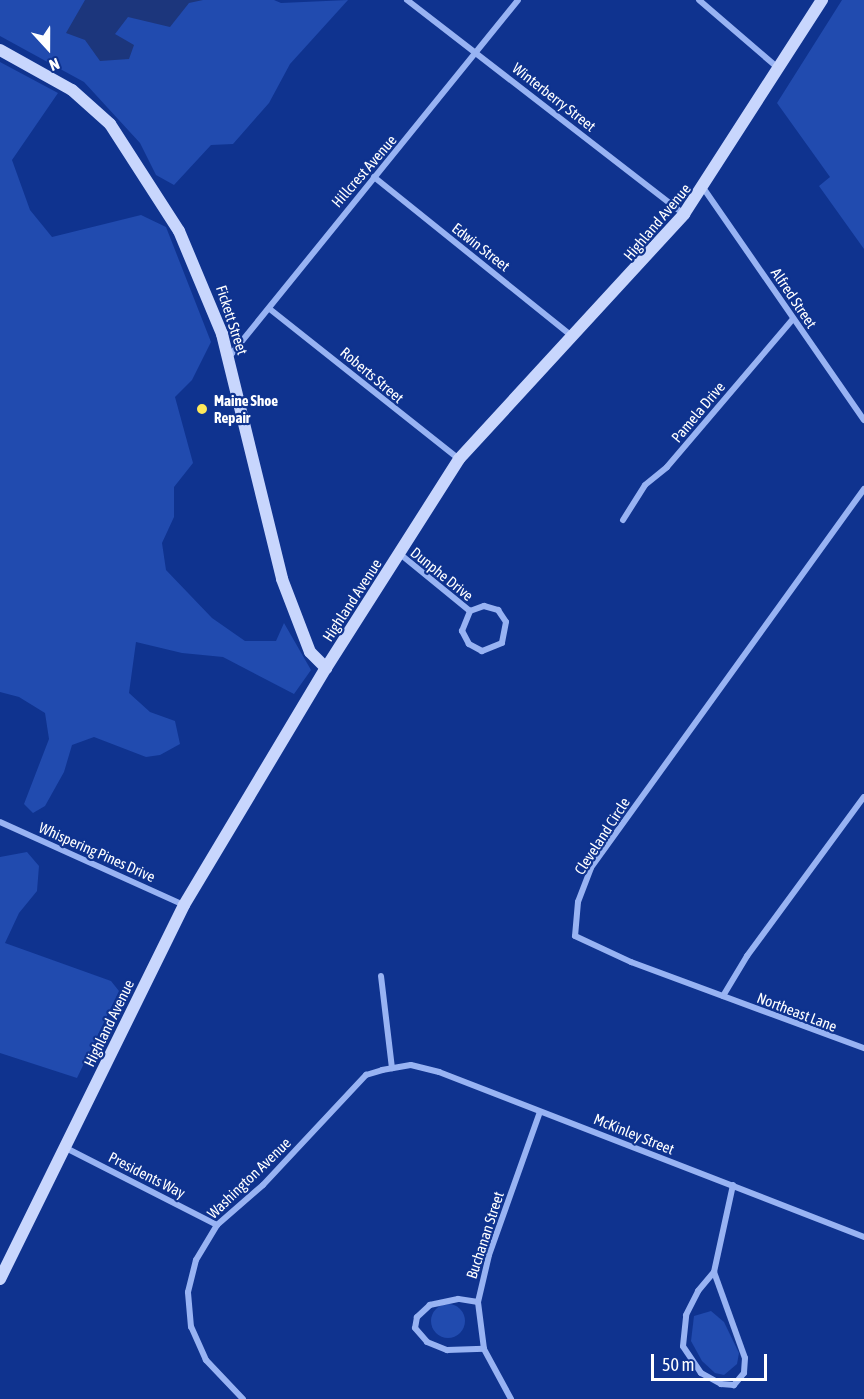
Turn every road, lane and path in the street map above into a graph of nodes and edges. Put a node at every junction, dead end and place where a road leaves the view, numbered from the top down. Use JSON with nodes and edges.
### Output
{"nodes":[{"id":1,"x":407,"y":0,"type":"edge"},
{"id":2,"x":518,"y":0,"type":"edge"},
{"id":3,"x":699,"y":0,"type":"edge"},
{"id":4,"x":822,"y":0,"type":"edge"},
{"id":5,"x":0,"y":50,"type":"edge"},
{"id":6,"x":476,"y":52,"type":"junction"},
{"id":7,"x":780,"y":69,"type":"junction"},
{"id":8,"x":374,"y":177,"type":"junction"},
{"id":9,"x":704,"y":189,"type":"junction"},
{"id":10,"x":684,"y":214,"type":"junction"},
{"id":11,"x":271,"y":310,"type":"junction"},
{"id":12,"x":793,"y":319,"type":"junction"},
{"id":13,"x":573,"y":336,"type":"junction"},
{"id":14,"x":229,"y":357,"type":"junction"},
{"id":15,"x":864,"y":420,"type":"edge"},
{"id":16,"x":459,"y":459,"type":"junction"},
{"id":17,"x":864,"y":489,"type":"edge"},
{"id":18,"x":623,"y":520,"type":"dead end"},
{"id":19,"x":400,"y":554,"type":"junction"},
{"id":20,"x":470,"y":611,"type":"junction"},
{"id":21,"x":326,"y":668,"type":"junction"},
{"id":22,"x":864,"y":797,"type":"edge"},
{"id":23,"x":0,"y":822,"type":"edge"},
{"id":24,"x":184,"y":905,"type":"junction"},
{"id":25,"x":381,"y":976,"type":"dead end"},
{"id":26,"x":723,"y":996,"type":"junction"},
{"id":27,"x":864,"y":1048,"type":"edge"},
{"id":28,"x":392,"y":1068,"type":"junction"},
{"id":29,"x":540,"y":1112,"type":"junction"},
{"id":30,"x":64,"y":1147,"type":"junction"},
{"id":31,"x":733,"y":1185,"type":"junction"},
{"id":32,"x":217,"y":1225,"type":"junction"},
{"id":33,"x":864,"y":1237,"type":"edge"},
{"id":34,"x":714,"y":1272,"type":"junction"},
{"id":35,"x":0,"y":1279,"type":"edge"},
{"id":36,"x":478,"y":1302,"type":"junction"},
{"id":37,"x":484,"y":1350,"type":"junction"},
{"id":38,"x":243,"y":1399,"type":"edge"},
{"id":39,"x":511,"y":1399,"type":"edge"}],
"edges":[{"from":1,"to":6,"type":"street","name":"Winterberry Street"},
{"from":2,"to":6,"type":"street","name":"Hillcrest Avenue"},
{"from":3,"to":7,"type":"street"},
{"from":4,"to":7,"type":"street","name":"Highland Avenue"},
{"from":5,"to":14,"type":"street","name":"Fickett Street"},
{"from":6,"to":8,"type":"street","name":"Hillcrest Avenue"},
{"from":6,"to":10,"type":"street","name":"Winterberry Street"},
{"from":7,"to":9,"type":"street","name":"Highland Avenue"},
{"from":8,"to":11,"type":"street","name":"Hillcrest Avenue"},
{"from":8,"to":13,"type":"street","name":"Edwin Street"},
{"from":9,"to":10,"type":"street","name":"Highland Avenue"},
{"from":9,"to":12,"type":"street","name":"Alfred Street"},
{"from":10,"to":13,"type":"street","name":"Highland Avenue"},
{"from":11,"to":14,"type":"street","name":"Hillcrest Avenue"},
{"from":11,"to":16,"type":"street","name":"Roberts Street"},
{"from":12,"to":15,"type":"street","name":"Alfred Street"},
{"from":12,"to":18,"type":"street","name":"Pamela Drive"},
{"from":13,"to":16,"type":"street","name":"Highland Avenue"},
{"from":14,"to":21,"type":"street","name":"Fickett Street"},
{"from":16,"to":19,"type":"street","name":"Highland Avenue"},
{"from":17,"to":26,"type":"street","name":"Cleveland Circle"},
{"from":19,"to":20,"type":"street","name":"Dunphe Drive"},
{"from":19,"to":21,"type":"street","name":"Highland Avenue"},
{"from":20,"to":20,"type":"street","name":"Dunphe Drive"},
{"from":21,"to":24,"type":"street","name":"Highland Avenue"},
{"from":22,"to":26,"type":"street"},
{"from":23,"to":24,"type":"street","name":"Whispering Pines Drive"},
{"from":24,"to":30,"type":"street","name":"Highland Avenue"},
{"from":25,"to":28,"type":"street"},
{"from":26,"to":27,"type":"street","name":"Northeast Lane"},
{"from":28,"to":29,"type":"street","name":"McKinley Street"},
{"from":28,"to":32,"type":"street","name":"Washington Avenue"},
{"from":29,"to":31,"type":"street","name":"McKinley Street"},
{"from":29,"to":36,"type":"street","name":"Buchanan Street"},
{"from":30,"to":32,"type":"street","name":"Presidents Way"},
{"from":30,"to":35,"type":"street","name":"Highland Avenue"},
{"from":31,"to":33,"type":"street","name":"McKinley Street"},
{"from":31,"to":34,"type":"street"},
{"from":32,"to":38,"type":"street","name":"Washington Avenue"},
{"from":34,"to":34,"type":"street"},
{"from":36,"to":37,"type":"street","name":"Buchanan Street"},
{"from":36,"to":37,"type":"street"},
{"from":37,"to":39,"type":"street","name":"Buchanan Street"}]}
